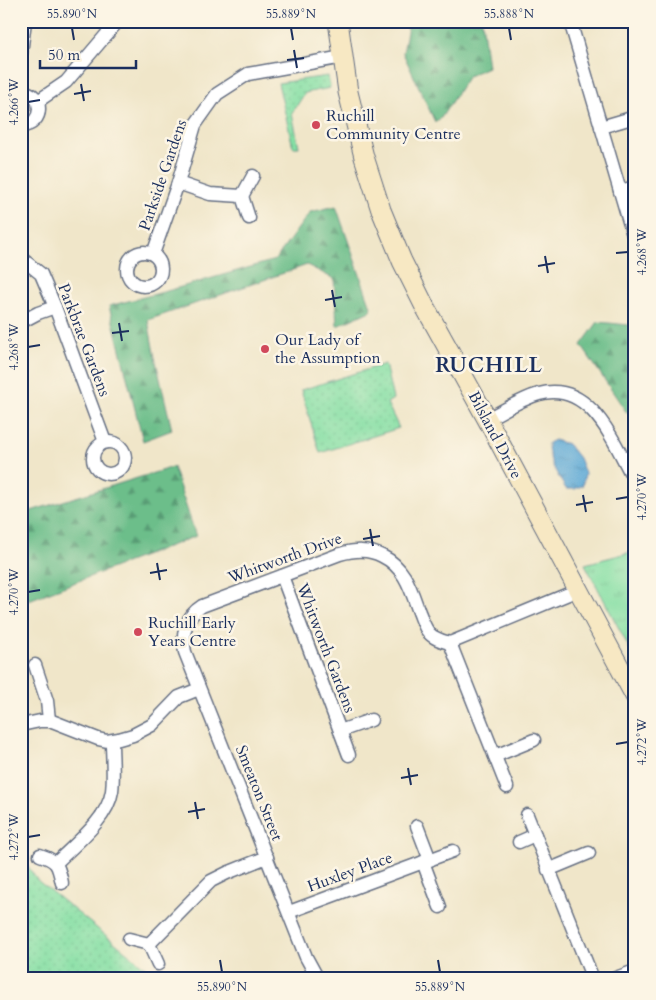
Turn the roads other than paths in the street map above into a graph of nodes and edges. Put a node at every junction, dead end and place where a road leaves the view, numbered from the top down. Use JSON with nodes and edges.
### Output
{"nodes":[{"id":1,"x":25,"y":21,"type":"edge"},
{"id":2,"x":118,"y":21,"type":"edge"},
{"id":3,"x":338,"y":21,"type":"edge"},
{"id":4,"x":570,"y":21,"type":"edge"},
{"id":5,"x":21,"y":53,"type":"edge"},
{"id":6,"x":343,"y":58,"type":"junction"},
{"id":7,"x":21,"y":92,"type":"edge"},
{"id":8,"x":38,"y":101,"type":"junction"},
{"id":9,"x":635,"y":117,"type":"edge"},
{"id":10,"x":21,"y":126,"type":"edge"},
{"id":11,"x":601,"y":127,"type":"junction"},
{"id":12,"x":253,"y":176,"type":"dead end"},
{"id":13,"x":178,"y":183,"type":"junction"},
{"id":14,"x":635,"y":187,"type":"edge"},
{"id":15,"x":620,"y":191,"type":"junction"},
{"id":16,"x":242,"y":196,"type":"junction"},
{"id":17,"x":249,"y":218,"type":"dead end"},
{"id":18,"x":635,"y":242,"type":"edge"},
{"id":19,"x":153,"y":254,"type":"dead end"},
{"id":20,"x":21,"y":258,"type":"edge"},
{"id":21,"x":55,"y":306,"type":"junction"},
{"id":22,"x":21,"y":322,"type":"edge"},
{"id":23,"x":487,"y":419,"type":"junction"},
{"id":24,"x":104,"y":442,"type":"dead end"},
{"id":25,"x":635,"y":481,"type":"edge"},
{"id":26,"x":282,"y":576,"type":"junction"},
{"id":27,"x":578,"y":590,"type":"junction"},
{"id":28,"x":190,"y":617,"type":"joint"},
{"id":29,"x":450,"y":643,"type":"junction"},
{"id":30,"x":35,"y":665,"type":"dead end"},
{"id":31,"x":199,"y":689,"type":"junction"},
{"id":32,"x":635,"y":696,"type":"edge"},
{"id":33,"x":49,"y":720,"type":"junction"},
{"id":34,"x":371,"y":720,"type":"dead end"},
{"id":35,"x":21,"y":725,"type":"edge"},
{"id":36,"x":340,"y":731,"type":"junction"},
{"id":37,"x":534,"y":740,"type":"dead end"},
{"id":38,"x":112,"y":741,"type":"junction"},
{"id":39,"x":350,"y":755,"type":"dead end"},
{"id":40,"x":495,"y":756,"type":"junction"},
{"id":41,"x":507,"y":787,"type":"dead end"},
{"id":42,"x":527,"y":815,"type":"dead end"},
{"id":43,"x":417,"y":826,"type":"dead end"},
{"id":44,"x":535,"y":835,"type":"junction"},
{"id":45,"x":519,"y":842,"type":"dead end"},
{"id":46,"x":453,"y":851,"type":"dead end"},
{"id":47,"x":589,"y":853,"type":"dead end"},
{"id":48,"x":40,"y":855,"type":"dead end"},
{"id":49,"x":267,"y":858,"type":"junction"},
{"id":50,"x":426,"y":861,"type":"junction"},
{"id":51,"x":56,"y":863,"type":"junction"},
{"id":52,"x":548,"y":870,"type":"junction"},
{"id":53,"x":62,"y":883,"type":"dead end"},
{"id":54,"x":440,"y":907,"type":"dead end"},
{"id":55,"x":289,"y":912,"type":"junction"},
{"id":56,"x":129,"y":939,"type":"dead end"},
{"id":57,"x":149,"y":944,"type":"junction"},
{"id":58,"x":158,"y":964,"type":"dead end"},
{"id":59,"x":635,"y":970,"type":"edge"},
{"id":60,"x":318,"y":979,"type":"edge"},
{"id":61,"x":593,"y":979,"type":"edge"},
{"id":62,"x":613,"y":979,"type":"edge"}],
"edges":[{"from":1,"to":5,"type":"street"},
{"from":2,"to":8,"type":"street"},
{"from":3,"to":6,"type":"main road","name":"Bilsland Drive"},
{"from":4,"to":11,"type":"street"},
{"from":6,"to":13,"type":"street","name":"Parkside Gardens"},
{"from":6,"to":23,"type":"main road","name":"Bilsland Drive"},
{"from":7,"to":8,"type":"street"},
{"from":8,"to":10,"type":"street"},
{"from":9,"to":11,"type":"street"},
{"from":11,"to":15,"type":"street"},
{"from":12,"to":16,"type":"street"},
{"from":13,"to":16,"type":"street"},
{"from":13,"to":19,"type":"street","name":"Parkside Gardens"},
{"from":14,"to":15,"type":"street"},
{"from":15,"to":18,"type":"street"},
{"from":16,"to":17,"type":"street"},
{"from":20,"to":21,"type":"street","name":"Parkbrae Gardens"},
{"from":21,"to":22,"type":"street"},
{"from":21,"to":24,"type":"street","name":"Parkbrae Gardens"},
{"from":23,"to":25,"type":"street"},
{"from":23,"to":27,"type":"main road","name":"Bilsland Drive"},
{"from":26,"to":28,"type":"street","name":"Whitworth Drive"},
{"from":26,"to":29,"type":"street","name":"Whitworth Drive"},
{"from":26,"to":36,"type":"street","name":"Whitworth Gardens"},
{"from":27,"to":29,"type":"street"},
{"from":27,"to":32,"type":"main road","name":"Bilsland Drive"},
{"from":28,"to":31,"type":"street","name":"Smeaton Street"},
{"from":29,"to":40,"type":"street"},
{"from":30,"to":33,"type":"street"},
{"from":31,"to":38,"type":"street"},
{"from":31,"to":49,"type":"street","name":"Smeaton Street"},
{"from":33,"to":35,"type":"street"},
{"from":33,"to":38,"type":"street"},
{"from":34,"to":36,"type":"street","name":"Whitworth Gardens"},
{"from":36,"to":39,"type":"street","name":"Whitworth Gardens"},
{"from":37,"to":40,"type":"street"},
{"from":38,"to":51,"type":"street"},
{"from":40,"to":41,"type":"street"},
{"from":42,"to":44,"type":"street"},
{"from":43,"to":50,"type":"street"},
{"from":44,"to":45,"type":"street"},
{"from":44,"to":52,"type":"street"},
{"from":46,"to":50,"type":"street","name":"Huxley Place"},
{"from":47,"to":52,"type":"street"},
{"from":48,"to":51,"type":"street"},
{"from":49,"to":55,"type":"street","name":"Smeaton Street"},
{"from":49,"to":57,"type":"street"},
{"from":50,"to":54,"type":"street"},
{"from":50,"to":55,"type":"street","name":"Huxley Place"},
{"from":51,"to":53,"type":"street"},
{"from":52,"to":61,"type":"street"},
{"from":55,"to":60,"type":"street","name":"Smeaton Street"},
{"from":56,"to":57,"type":"street"},
{"from":57,"to":58,"type":"street"},
{"from":59,"to":62,"type":"street"}]}
